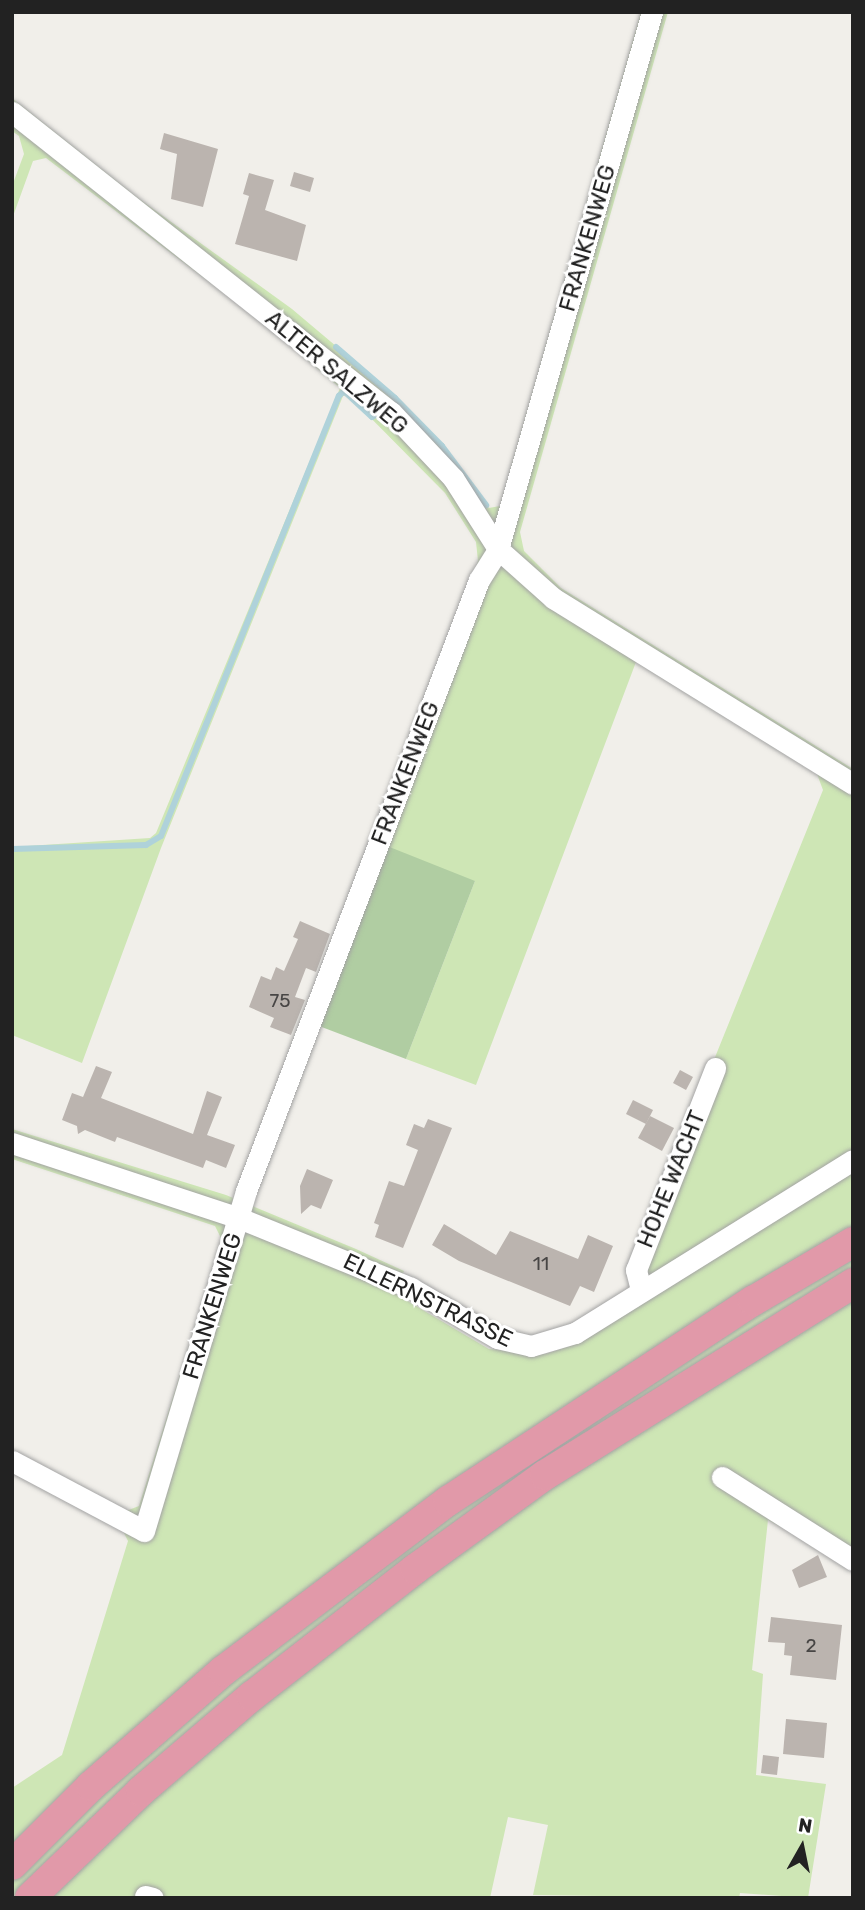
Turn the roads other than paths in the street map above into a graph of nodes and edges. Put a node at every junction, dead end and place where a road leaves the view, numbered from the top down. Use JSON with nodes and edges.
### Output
{"nodes":[{"id":1,"x":652,"y":12,"type":"edge"},
{"id":2,"x":12,"y":112,"type":"edge"},
{"id":3,"x":498,"y":549,"type":"junction"},
{"id":4,"x":853,"y":784,"type":"edge"},
{"id":5,"x":715,"y":1068,"type":"dead end"},
{"id":6,"x":12,"y":1143,"type":"edge"},
{"id":7,"x":853,"y":1160,"type":"edge"},
{"id":8,"x":239,"y":1218,"type":"junction"},
{"id":9,"x":853,"y":1242,"type":"edge"},
{"id":10,"x":853,"y":1283,"type":"edge"},
{"id":11,"x":641,"y":1290,"type":"junction"},
{"id":12,"x":12,"y":1461,"type":"edge"},
{"id":13,"x":722,"y":1477,"type":"dead end"},
{"id":14,"x":853,"y":1560,"type":"edge"},
{"id":15,"x":12,"y":1865,"type":"edge"},
{"id":16,"x":30,"y":1898,"type":"edge"}],
"edges":[{"from":1,"to":3,"type":"street","name":"FRANKENWEG"},
{"from":2,"to":3,"type":"street","name":"ALTER SALZWEG"},
{"from":3,"to":4,"type":"street","name":"ALTER SALZWEG"},
{"from":3,"to":8,"type":"street","name":"FRANKENWEG"},
{"from":5,"to":11,"type":"street","name":"HOHE WACHT"},
{"from":6,"to":8,"type":"street","name":"ELLERNSTRASSE"},
{"from":7,"to":11,"type":"street","name":"ELLERNSTRASSE"},
{"from":8,"to":11,"type":"street","name":"ELLERNSTRASSE"},
{"from":8,"to":12,"type":"street","name":"FRANKENWEG"},
{"from":9,"to":15,"type":"highway"},
{"from":10,"to":16,"type":"highway"},
{"from":13,"to":14,"type":"street"}]}
